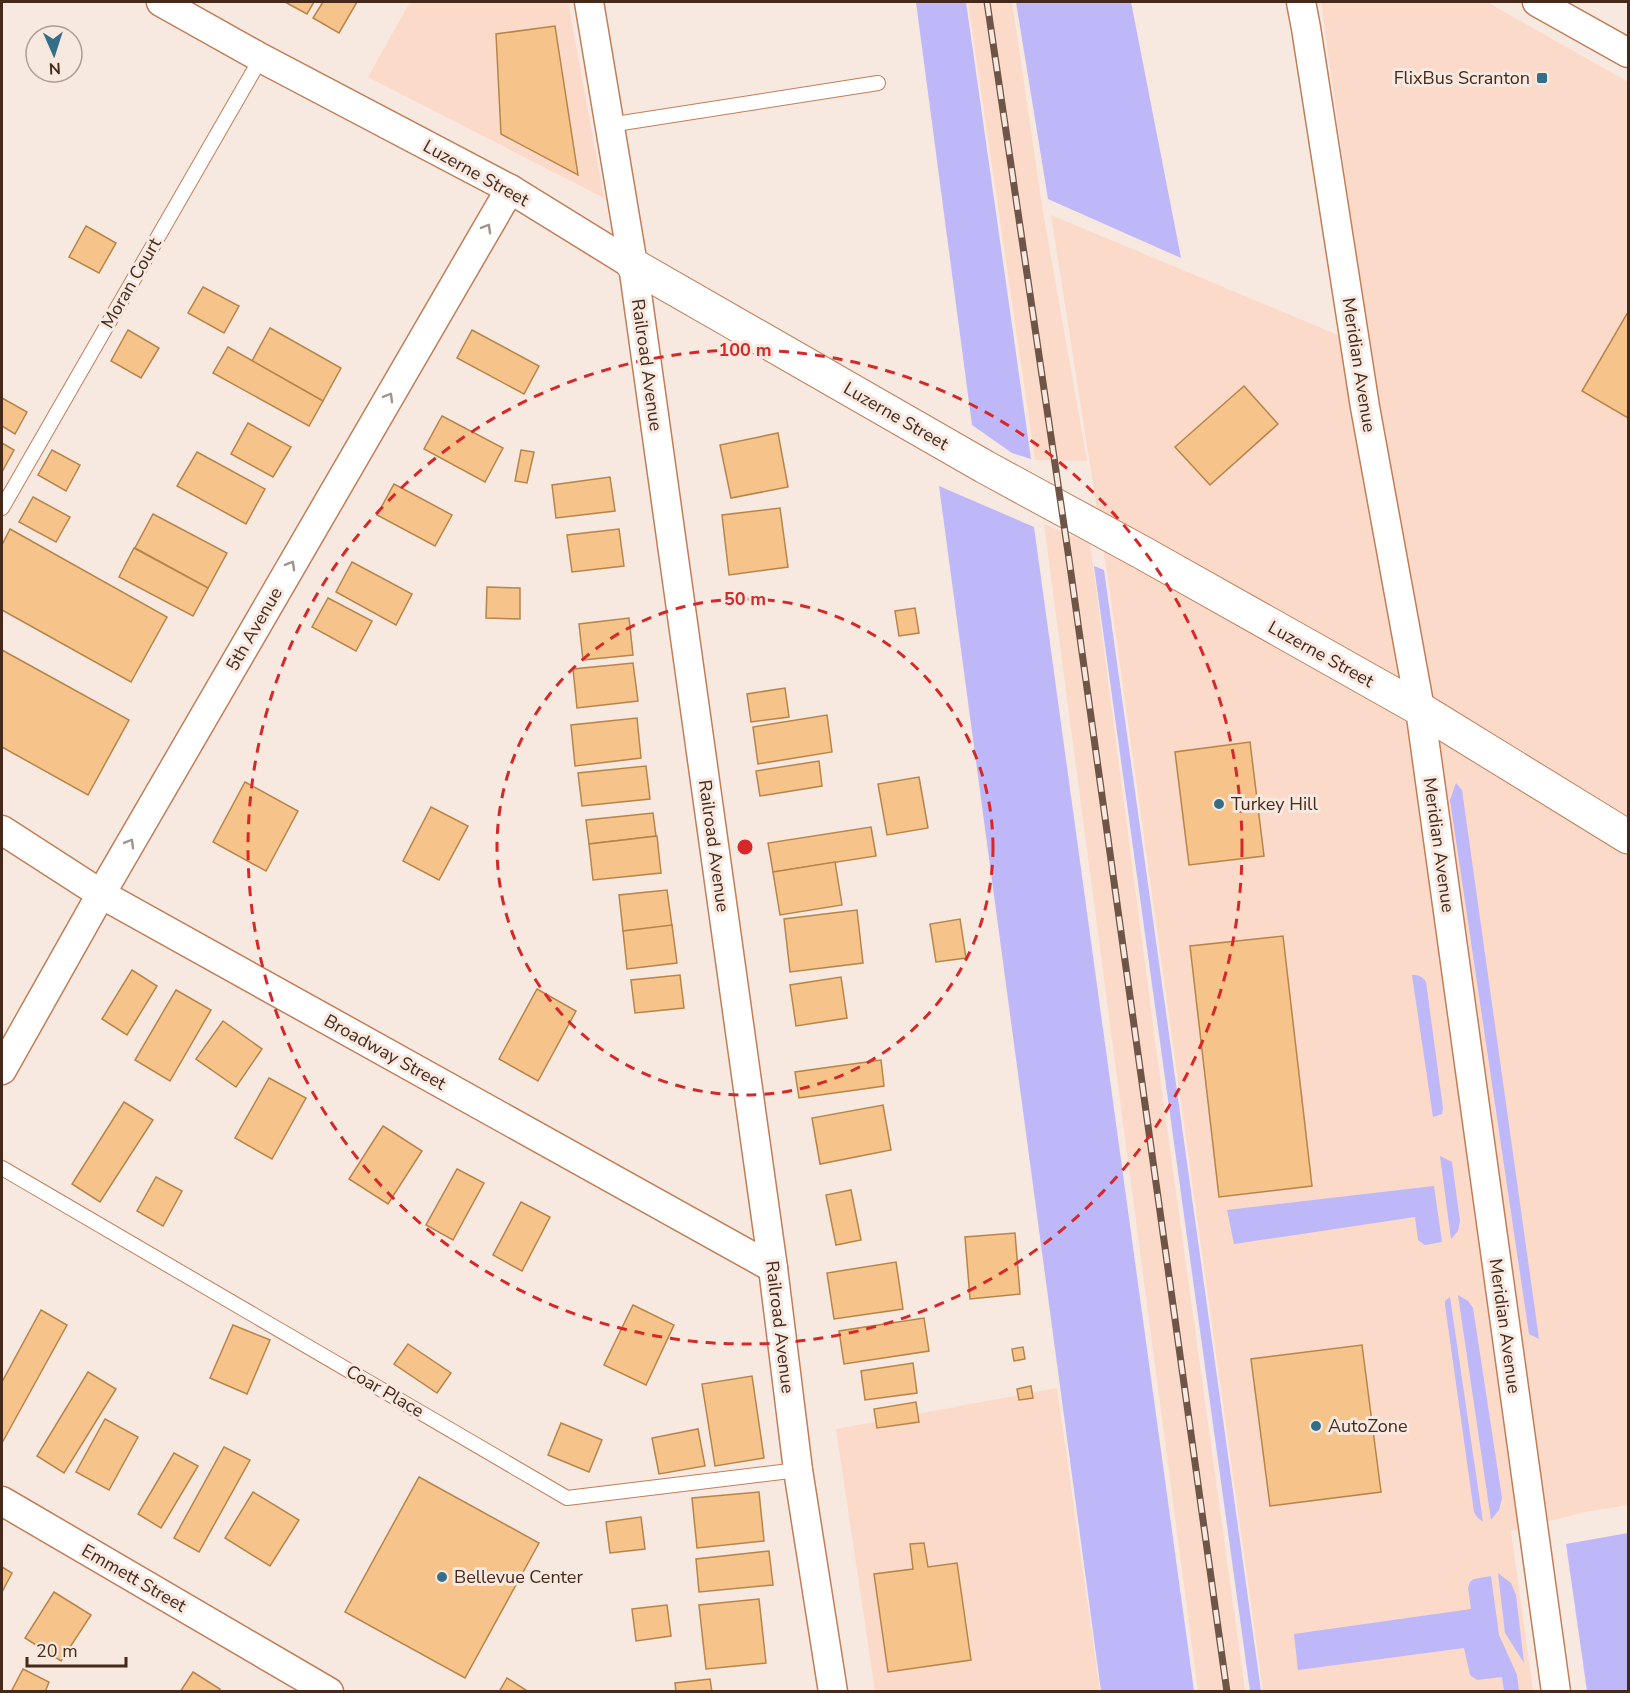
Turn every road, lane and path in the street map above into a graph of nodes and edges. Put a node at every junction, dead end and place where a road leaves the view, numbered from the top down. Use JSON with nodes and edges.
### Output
{"nodes":[{"id":1,"x":161,"y":2,"type":"edge"},
{"id":2,"x":589,"y":2,"type":"edge"},
{"id":3,"x":1301,"y":2,"type":"edge"},
{"id":4,"x":1537,"y":2,"type":"edge"},
{"id":5,"x":1629,"y":53,"type":"edge"},
{"id":6,"x":261,"y":58,"type":"junction"},
{"id":7,"x":878,"y":83,"type":"dead end"},
{"id":8,"x":609,"y":124,"type":"junction"},
{"id":9,"x":510,"y":189,"type":"junction"},
{"id":10,"x":633,"y":265,"type":"junction"},
{"id":11,"x":2,"y":508,"type":"edge"},
{"id":12,"x":1420,"y":709,"type":"junction"},
{"id":13,"x":2,"y":830,"type":"edge"},
{"id":14,"x":1629,"y":837,"type":"edge"},
{"id":15,"x":101,"y":894,"type":"junction"},
{"id":16,"x":2,"y":1070,"type":"edge"},
{"id":17,"x":2,"y":1168,"type":"edge"},
{"id":18,"x":773,"y":1268,"type":"junction"},
{"id":19,"x":798,"y":1470,"type":"junction"},
{"id":20,"x":2,"y":1501,"type":"edge"},
{"id":21,"x":330,"y":1692,"type":"edge"},
{"id":22,"x":833,"y":1692,"type":"edge"},
{"id":23,"x":1556,"y":1692,"type":"edge"}],
"edges":[{"from":1,"to":6,"type":"street","name":"Luzerne Street"},
{"from":2,"to":8,"type":"street","name":"Railroad Avenue"},
{"from":3,"to":12,"type":"street","name":"Meridian Avenue"},
{"from":4,"to":5,"type":"street"},
{"from":6,"to":9,"type":"street","name":"Luzerne Street"},
{"from":6,"to":11,"type":"lane","name":"Moran Court"},
{"from":7,"to":8,"type":"lane"},
{"from":8,"to":10,"type":"street","name":"Railroad Avenue"},
{"from":9,"to":10,"type":"street","name":"Luzerne Street"},
{"from":15,"to":9,"type":"street","name":"5th Avenue","one_way":true},
{"from":10,"to":12,"type":"street","name":"Luzerne Street"},
{"from":10,"to":18,"type":"street","name":"Railroad Avenue"},
{"from":12,"to":14,"type":"street","name":"Luzerne Street"},
{"from":12,"to":23,"type":"street","name":"Meridian Avenue"},
{"from":13,"to":15,"type":"street","name":"Broadway Street"},
{"from":15,"to":16,"type":"street","name":"5th Avenue"},
{"from":15,"to":18,"type":"street","name":"Broadway Street"},
{"from":17,"to":19,"type":"lane","name":"Coar Place"},
{"from":18,"to":19,"type":"street","name":"Railroad Avenue"},
{"from":19,"to":22,"type":"street","name":"Railroad Avenue"},
{"from":20,"to":21,"type":"street","name":"Emmett Street"}]}
